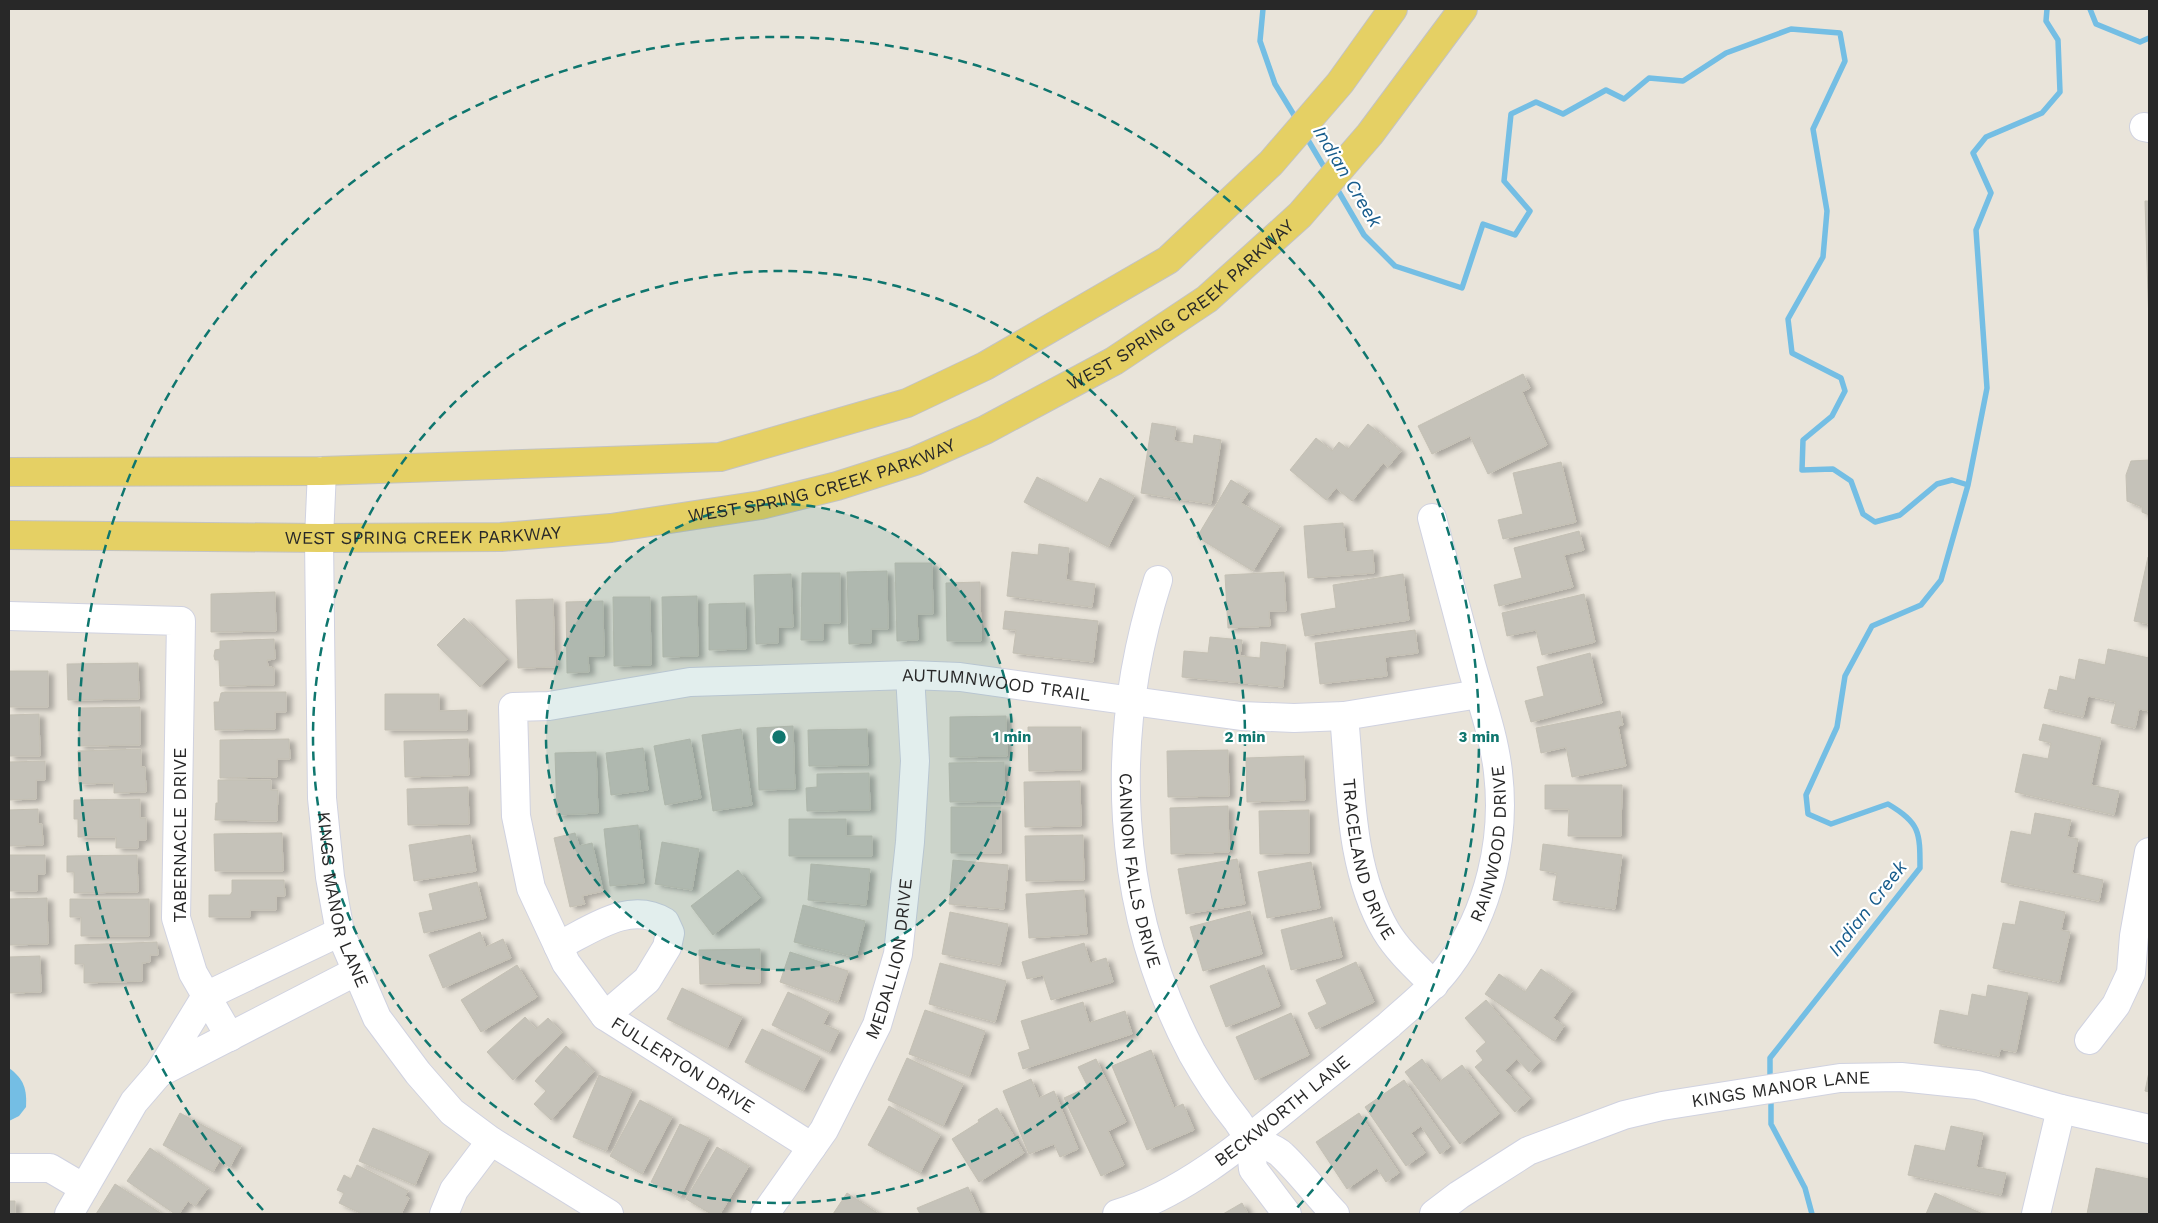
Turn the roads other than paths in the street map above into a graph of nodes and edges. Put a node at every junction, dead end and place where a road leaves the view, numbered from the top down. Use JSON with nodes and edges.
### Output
{"nodes":[{"id":1,"x":1393,"y":9,"type":"edge"},
{"id":2,"x":1463,"y":9,"type":"edge"},
{"id":3,"x":322,"y":471,"type":"junction"},
{"id":4,"x":9,"y":472,"type":"edge"},
{"id":5,"x":1432,"y":518,"type":"dead end"},
{"id":6,"x":9,"y":535,"type":"edge"},
{"id":7,"x":319,"y":538,"type":"junction"},
{"id":8,"x":1158,"y":580,"type":"dead end"},
{"id":9,"x":9,"y":616,"type":"edge"},
{"id":10,"x":910,"y":674,"type":"junction"},
{"id":11,"x":1479,"y":694,"type":"junction"},
{"id":12,"x":1131,"y":701,"type":"junction"},
{"id":13,"x":513,"y":707,"type":"joint"},
{"id":14,"x":1344,"y":716,"type":"junction"},
{"id":15,"x":2149,"y":852,"type":"edge"},
{"id":16,"x":340,"y":932,"type":"junction"},
{"id":17,"x":558,"y":946,"type":"junction"},
{"id":18,"x":357,"y":970,"type":"junction"},
{"id":19,"x":1434,"y":985,"type":"junction"},
{"id":20,"x":206,"y":996,"type":"junction"},
{"id":21,"x":605,"y":1016,"type":"junction"},
{"id":22,"x":230,"y":1037,"type":"junction"},
{"id":23,"x":2089,"y":1040,"type":"dead end"},
{"id":24,"x":159,"y":1073,"type":"junction"},
{"id":25,"x":2061,"y":1109,"type":"junction"},
{"id":26,"x":2149,"y":1129,"type":"edge"},
{"id":27,"x":1250,"y":1138,"type":"junction"},
{"id":28,"x":491,"y":1141,"type":"junction"},
{"id":29,"x":812,"y":1147,"type":"junction"},
{"id":30,"x":9,"y":1168,"type":"edge"},
{"id":31,"x":84,"y":1188,"type":"junction"},
{"id":32,"x":69,"y":1214,"type":"edge"},
{"id":33,"x":444,"y":1214,"type":"edge"},
{"id":34,"x":609,"y":1214,"type":"edge"},
{"id":35,"x":765,"y":1214,"type":"edge"},
{"id":36,"x":1117,"y":1214,"type":"edge"},
{"id":37,"x":1287,"y":1214,"type":"edge"},
{"id":38,"x":1335,"y":1214,"type":"edge"},
{"id":39,"x":1434,"y":1214,"type":"edge"},
{"id":40,"x":2036,"y":1214,"type":"edge"}],
"edges":[{"from":1,"to":3,"type":"main road"},
{"from":2,"to":7,"type":"main road","name":"WEST SPRING CREEK PARKWAY"},
{"from":3,"to":4,"type":"main road"},
{"from":3,"to":7,"type":"street","name":"KINGS MANOR LANE"},
{"from":5,"to":11,"type":"street","name":"RAINWOOD DRIVE"},
{"from":6,"to":7,"type":"main road","name":"WEST SPRING CREEK PARKWAY"},
{"from":7,"to":16,"type":"street","name":"KINGS MANOR LANE"},
{"from":8,"to":12,"type":"street","name":"CANNON FALLS DRIVE"},
{"from":9,"to":20,"type":"street","name":"TABERNACLE DRIVE"},
{"from":10,"to":12,"type":"street","name":"AUTUMNWOOD TRAIL"},
{"from":10,"to":13,"type":"street","name":"AUTUMNWOOD TRAIL"},
{"from":10,"to":29,"type":"street","name":"MEDALLION DRIVE"},
{"from":11,"to":14,"type":"street","name":"AUTUMNWOOD TRAIL"},
{"from":11,"to":19,"type":"street","name":"RAINWOOD DRIVE"},
{"from":12,"to":14,"type":"street","name":"AUTUMNWOOD TRAIL"},
{"from":12,"to":27,"type":"street","name":"CANNON FALLS DRIVE"},
{"from":13,"to":17,"type":"street","name":"FULLERTON DRIVE"},
{"from":14,"to":19,"type":"street","name":"TRACELAND DRIVE"},
{"from":15,"to":23,"type":"street"},
{"from":16,"to":18,"type":"street","name":"KINGS MANOR LANE"},
{"from":16,"to":20,"type":"street"},
{"from":17,"to":21,"type":"street","name":"FULLERTON DRIVE"},
{"from":17,"to":21,"type":"street"},
{"from":18,"to":22,"type":"street"},
{"from":18,"to":28,"type":"street","name":"KINGS MANOR LANE"},
{"from":19,"to":27,"type":"street","name":"BECKWORTH LANE"},
{"from":20,"to":22,"type":"street","name":"TABERNACLE DRIVE"},
{"from":20,"to":24,"type":"street"},
{"from":21,"to":29,"type":"street","name":"FULLERTON DRIVE"},
{"from":22,"to":24,"type":"street"},
{"from":24,"to":31,"type":"street"},
{"from":25,"to":26,"type":"street","name":"KINGS MANOR LANE"},
{"from":25,"to":39,"type":"street","name":"KINGS MANOR LANE"},
{"from":25,"to":40,"type":"street"},
{"from":27,"to":36,"type":"street","name":"BECKWORTH LANE"},
{"from":27,"to":37,"type":"street"},
{"from":27,"to":38,"type":"street","name":"CANNON FALLS DRIVE"},
{"from":28,"to":33,"type":"street"},
{"from":28,"to":34,"type":"street","name":"KINGS MANOR LANE"},
{"from":29,"to":35,"type":"street","name":"MEDALLION DRIVE"},
{"from":30,"to":31,"type":"street"},
{"from":31,"to":32,"type":"street"}]}
